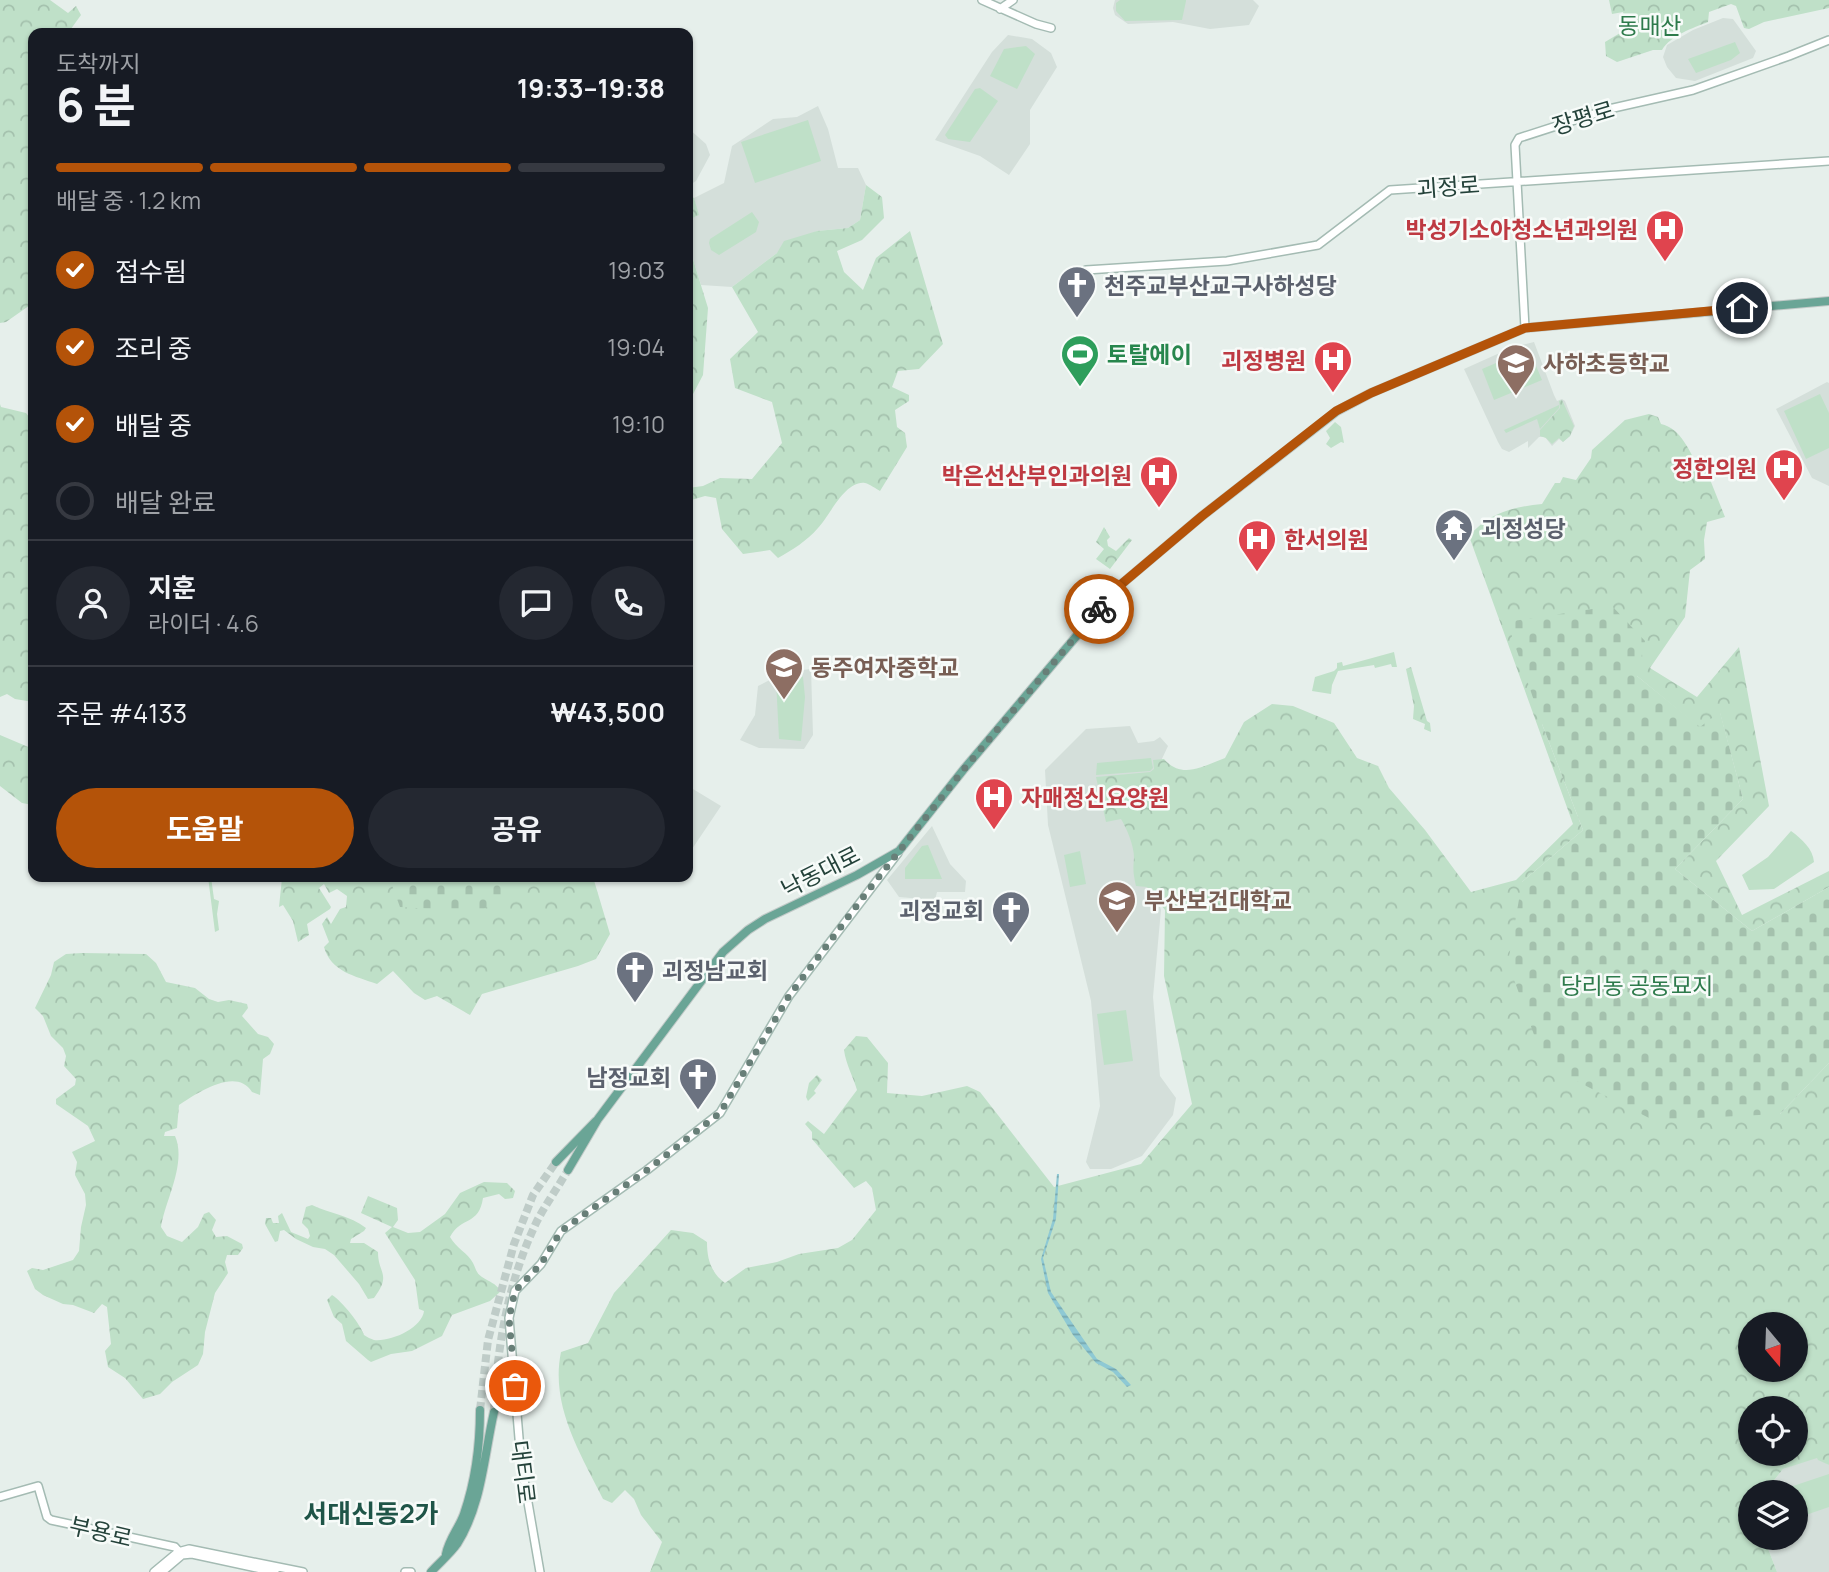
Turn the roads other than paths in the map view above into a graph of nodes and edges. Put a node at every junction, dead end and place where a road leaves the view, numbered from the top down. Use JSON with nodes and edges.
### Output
{"nodes":[{"id":1,"x":982,"y":0,"type":"edge"},
{"id":2,"x":1013,"y":0,"type":"edge"},
{"id":3,"x":1000,"y":9,"type":"junction"},
{"id":4,"x":1051,"y":29,"type":"dead end"},
{"id":5,"x":1829,"y":40,"type":"edge"},
{"id":6,"x":1829,"y":161,"type":"edge"},
{"id":7,"x":1517,"y":180,"type":"junction"},
{"id":8,"x":1086,"y":270,"type":"dead end"},
{"id":9,"x":1829,"y":301,"type":"edge"},
{"id":10,"x":1525,"y":328,"type":"junction"},
{"id":11,"x":899,"y":851,"type":"junction"},
{"id":12,"x":598,"y":1119,"type":"junction"},
{"id":13,"x":556,"y":1162,"type":"tunnel mouth"},
{"id":14,"x":568,"y":1170,"type":"tunnel mouth"},
{"id":15,"x":480,"y":1410,"type":"tunnel mouth"},
{"id":16,"x":494,"y":1412,"type":"tunnel mouth"},
{"id":17,"x":0,"y":1497,"type":"edge"},
{"id":18,"x":180,"y":1553,"type":"junction"},
{"id":19,"x":446,"y":1554,"type":"junction"},
{"id":20,"x":154,"y":1572,"type":"edge"},
{"id":21,"x":162,"y":1572,"type":"edge"},
{"id":22,"x":275,"y":1572,"type":"edge"},
{"id":23,"x":303,"y":1572,"type":"edge"},
{"id":24,"x":405,"y":1572,"type":"edge"},
{"id":25,"x":411,"y":1572,"type":"edge"},
{"id":26,"x":431,"y":1572,"type":"edge"},
{"id":27,"x":540,"y":1572,"type":"edge"}],
"edges":[{"from":1,"to":3,"type":"main road"},
{"from":2,"to":3,"type":"main road"},
{"from":3,"to":4,"type":"main road"},
{"from":5,"to":7,"type":"main road","name":"장평로"},
{"from":6,"to":7,"type":"main road","name":"괴정로"},
{"from":7,"to":8,"type":"main road","name":"괴정로"},
{"from":7,"to":10,"type":"main road","name":"장평로"},
{"from":9,"to":10,"type":"main road","name":"낙동대로"},
{"from":10,"to":11,"type":"main road","name":"낙동대로"},
{"from":11,"to":12,"type":"main road","name":"낙동대로"},
{"from":11,"to":27,"type":"main road","name":"대티로"},
{"from":12,"to":13,"type":"main road","name":"낙동대로"},
{"from":12,"to":14,"type":"main road","name":"낙동대로"},
{"from":15,"to":19,"type":"main road"},
{"from":16,"to":19,"type":"main road"},
{"from":17,"to":18,"type":"main road","name":"부용로"},
{"from":18,"to":20,"type":"main road"},
{"from":18,"to":21,"type":"main road"},
{"from":18,"to":22,"type":"main road"},
{"from":18,"to":23,"type":"main road"},
{"from":19,"to":26,"type":"main road"},
{"from":24,"to":25,"type":"main road"}]}
